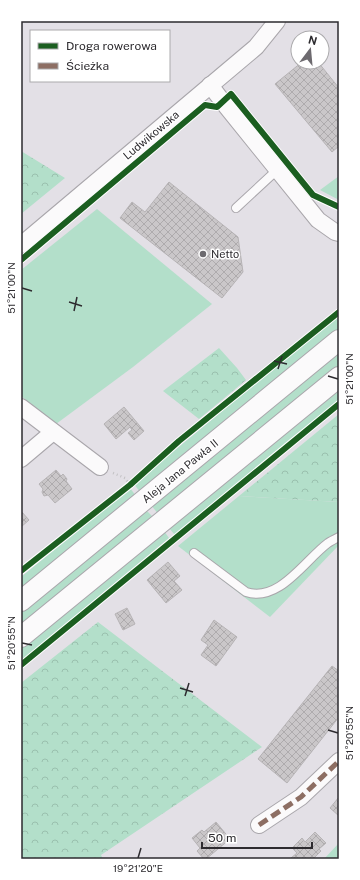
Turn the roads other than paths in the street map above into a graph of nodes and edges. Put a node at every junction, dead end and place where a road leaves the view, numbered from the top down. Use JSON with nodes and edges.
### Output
{"nodes":[{"id":1,"x":277,"y":21,"type":"edge"},
{"id":2,"x":210,"y":85,"type":"junction"},
{"id":3,"x":277,"y":170,"type":"junction"},
{"id":4,"x":306,"y":205,"type":"junction"},
{"id":5,"x":236,"y":208,"type":"dead end"},
{"id":6,"x":339,"y":221,"type":"edge"},
{"id":7,"x":339,"y":233,"type":"edge"},
{"id":8,"x":21,"y":246,"type":"edge"},
{"id":9,"x":339,"y":340,"type":"edge"},
{"id":10,"x":339,"y":377,"type":"edge"},
{"id":11,"x":21,"y":407,"type":"edge"},
{"id":12,"x":53,"y":432,"type":"junction"},
{"id":13,"x":21,"y":459,"type":"edge"},
{"id":14,"x":100,"y":467,"type":"road end"},
{"id":15,"x":339,"y":537,"type":"edge"},
{"id":16,"x":194,"y":553,"type":"dead end"},
{"id":17,"x":21,"y":601,"type":"edge"},
{"id":18,"x":21,"y":637,"type":"edge"},
{"id":19,"x":339,"y":761,"type":"edge"},
{"id":20,"x":259,"y":825,"type":"dead end"}],
"edges":[{"from":1,"to":2,"type":"street","name":"Ludwikowska"},
{"from":2,"to":3,"type":"street"},
{"from":2,"to":8,"type":"street","name":"Ludwikowska"},
{"from":3,"to":4,"type":"street"},
{"from":3,"to":5,"type":"lane"},
{"from":4,"to":6,"type":"street"},
{"from":4,"to":7,"type":"street"},
{"from":9,"to":17,"type":"street","name":"Aleja Jana Pawła II"},
{"from":10,"to":18,"type":"street"},
{"from":11,"to":12,"type":"street"},
{"from":12,"to":13,"type":"street"},
{"from":12,"to":14,"type":"street"},
{"from":15,"to":16,"type":"lane"},
{"from":19,"to":20,"type":"street"}]}
